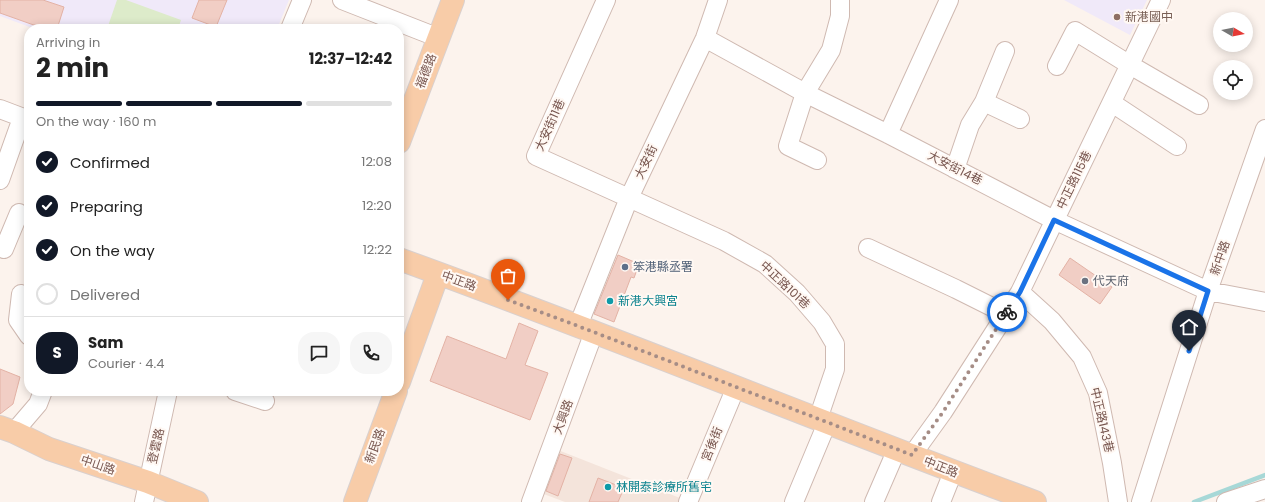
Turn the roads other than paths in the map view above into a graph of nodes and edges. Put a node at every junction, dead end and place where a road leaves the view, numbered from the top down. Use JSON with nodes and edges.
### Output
{"nodes":[{"id":1,"x":302,"y":0,"type":"edge"},
{"id":2,"x":342,"y":0,"type":"edge"},
{"id":3,"x":453,"y":0,"type":"edge"},
{"id":4,"x":606,"y":0,"type":"edge"},
{"id":5,"x":718,"y":0,"type":"edge"},
{"id":6,"x":840,"y":0,"type":"edge"},
{"id":7,"x":949,"y":0,"type":"edge"},
{"id":8,"x":1161,"y":0,"type":"edge"},
{"id":9,"x":292,"y":24,"type":"edge"},
{"id":10,"x":403,"y":24,"type":"edge"},
{"id":11,"x":404,"y":24,"type":"edge"},
{"id":12,"x":439,"y":38,"type":"junction"},
{"id":13,"x":705,"y":38,"type":"junction"},
{"id":14,"x":1005,"y":51,"type":"dead end"},
{"id":15,"x":1130,"y":65,"type":"junction"},
{"id":16,"x":1057,"y":66,"type":"dead end"},
{"id":17,"x":805,"y":93,"type":"junction"},
{"id":18,"x":984,"y":102,"type":"junction"},
{"id":19,"x":1112,"y":103,"type":"junction"},
{"id":20,"x":1199,"y":105,"type":"dead end"},
{"id":21,"x":0,"y":109,"type":"edge"},
{"id":22,"x":24,"y":118,"type":"edge"},
{"id":23,"x":1020,"y":119,"type":"dead end"},
{"id":24,"x":24,"y":124,"type":"edge"},
{"id":25,"x":404,"y":129,"type":"edge"},
{"id":26,"x":1265,"y":130,"type":"edge"},
{"id":27,"x":888,"y":134,"type":"junction"},
{"id":28,"x":1177,"y":146,"type":"dead end"},
{"id":29,"x":817,"y":160,"type":"dead end"},
{"id":30,"x":955,"y":169,"type":"junction"},
{"id":31,"x":0,"y":180,"type":"edge"},
{"id":32,"x":629,"y":198,"type":"junction"},
{"id":33,"x":19,"y":213,"type":"dead end"},
{"id":34,"x":1054,"y":220,"type":"junction"},
{"id":35,"x":0,"y":247,"type":"edge"},
{"id":36,"x":868,"y":248,"type":"dead end"},
{"id":37,"x":404,"y":261,"type":"edge"},
{"id":38,"x":438,"y":274,"type":"junction"},
{"id":39,"x":1208,"y":291,"type":"junction"},
{"id":40,"x":1020,"y":292,"type":"junction"},
{"id":41,"x":20,"y":294,"type":"dead end"},
{"id":42,"x":1265,"y":302,"type":"edge"},
{"id":43,"x":1006,"y":314,"type":"junction"},
{"id":44,"x":24,"y":329,"type":"edge"},
{"id":45,"x":586,"y":329,"type":"junction"},
{"id":46,"x":404,"y":368,"type":"edge"},
{"id":47,"x":736,"y":387,"type":"junction"},
{"id":48,"x":41,"y":396,"type":"edge"},
{"id":49,"x":167,"y":396,"type":"edge"},
{"id":50,"x":250,"y":396,"type":"edge"},
{"id":51,"x":394,"y":396,"type":"edge"},
{"id":52,"x":265,"y":401,"type":"dead end"},
{"id":53,"x":823,"y":421,"type":"junction"},
{"id":54,"x":7,"y":429,"type":"edge"},
{"id":55,"x":904,"y":452,"type":"junction"},
{"id":56,"x":953,"y":472,"type":"junction"},
{"id":57,"x":1265,"y":489,"type":"edge"},
{"id":58,"x":146,"y":492,"type":"edge"},
{"id":59,"x":197,"y":502,"type":"edge"},
{"id":60,"x":355,"y":502,"type":"edge"},
{"id":61,"x":532,"y":502,"type":"edge"},
{"id":62,"x":688,"y":502,"type":"edge"},
{"id":63,"x":794,"y":502,"type":"edge"},
{"id":64,"x":874,"y":502,"type":"edge"},
{"id":65,"x":941,"y":502,"type":"edge"},
{"id":66,"x":1034,"y":502,"type":"edge"},
{"id":67,"x":1118,"y":502,"type":"edge"},
{"id":68,"x":1141,"y":502,"type":"edge"},
{"id":69,"x":1226,"y":502,"type":"edge"}],
"edges":[{"from":1,"to":9,"type":"street"},
{"from":2,"to":10,"type":"street"},
{"from":3,"to":12,"type":"main road","name":"福德路"},
{"from":4,"to":32,"type":"street","name":"大安街11巷"},
{"from":5,"to":13,"type":"street","name":"大安街"},
{"from":6,"to":17,"type":"street"},
{"from":7,"to":27,"type":"street"},
{"from":8,"to":15,"type":"street","name":"中正路115巷"},
{"from":11,"to":12,"type":"street"},
{"from":12,"to":25,"type":"main road","name":"福德路"},
{"from":13,"to":17,"type":"street","name":"大安街14巷"},
{"from":13,"to":32,"type":"street","name":"大安街"},
{"from":14,"to":18,"type":"street"},
{"from":15,"to":16,"type":"street"},
{"from":15,"to":19,"type":"street","name":"中正路115巷"},
{"from":15,"to":20,"type":"street"},
{"from":17,"to":27,"type":"street","name":"大安街14巷"},
{"from":17,"to":29,"type":"street"},
{"from":18,"to":23,"type":"street"},
{"from":18,"to":30,"type":"street"},
{"from":19,"to":28,"type":"street"},
{"from":19,"to":34,"type":"street","name":"中正路115巷"},
{"from":21,"to":22,"type":"street"},
{"from":24,"to":31,"type":"street"},
{"from":26,"to":39,"type":"street","name":"新中路"},
{"from":27,"to":30,"type":"street","name":"大安街14巷"},
{"from":30,"to":34,"type":"street","name":"大安街14巷"},
{"from":32,"to":45,"type":"street","name":"大安街"},
{"from":32,"to":53,"type":"street","name":"中正路101巷"},
{"from":33,"to":35,"type":"street"},
{"from":34,"to":39,"type":"street","name":"大安街14巷"},
{"from":34,"to":40,"type":"street","name":"中正路115巷"},
{"from":36,"to":43,"type":"street"},
{"from":37,"to":38,"type":"main road","name":"中正路"},
{"from":38,"to":45,"type":"main road","name":"中正路"},
{"from":38,"to":46,"type":"main road"},
{"from":39,"to":42,"type":"street","name":"大安街14巷"},
{"from":39,"to":68,"type":"street","name":"新中路"},
{"from":40,"to":43,"type":"street","name":"中正路115巷"},
{"from":40,"to":67,"type":"street","name":"中正路143巷"},
{"from":41,"to":44,"type":"street"},
{"from":43,"to":55,"type":"street","name":"中正路115巷"},
{"from":45,"to":47,"type":"main road","name":"中正路"},
{"from":45,"to":61,"type":"street","name":"大興路"},
{"from":47,"to":53,"type":"main road","name":"中正路"},
{"from":47,"to":62,"type":"street","name":"宮後街"},
{"from":48,"to":54,"type":"street"},
{"from":49,"to":58,"type":"street","name":"登雲路"},
{"from":50,"to":52,"type":"street"},
{"from":51,"to":60,"type":"main road","name":"新民路"},
{"from":53,"to":55,"type":"main road","name":"中正路"},
{"from":53,"to":63,"type":"street","name":"中正路101巷"},
{"from":54,"to":58,"type":"main road","name":"中山路"},
{"from":55,"to":56,"type":"main road","name":"中正路"},
{"from":55,"to":64,"type":"street","name":"中正路115巷"},
{"from":56,"to":65,"type":"street"},
{"from":56,"to":66,"type":"main road","name":"中正路"},
{"from":57,"to":69,"type":"street"},
{"from":58,"to":59,"type":"main road","name":"中山路"}]}
